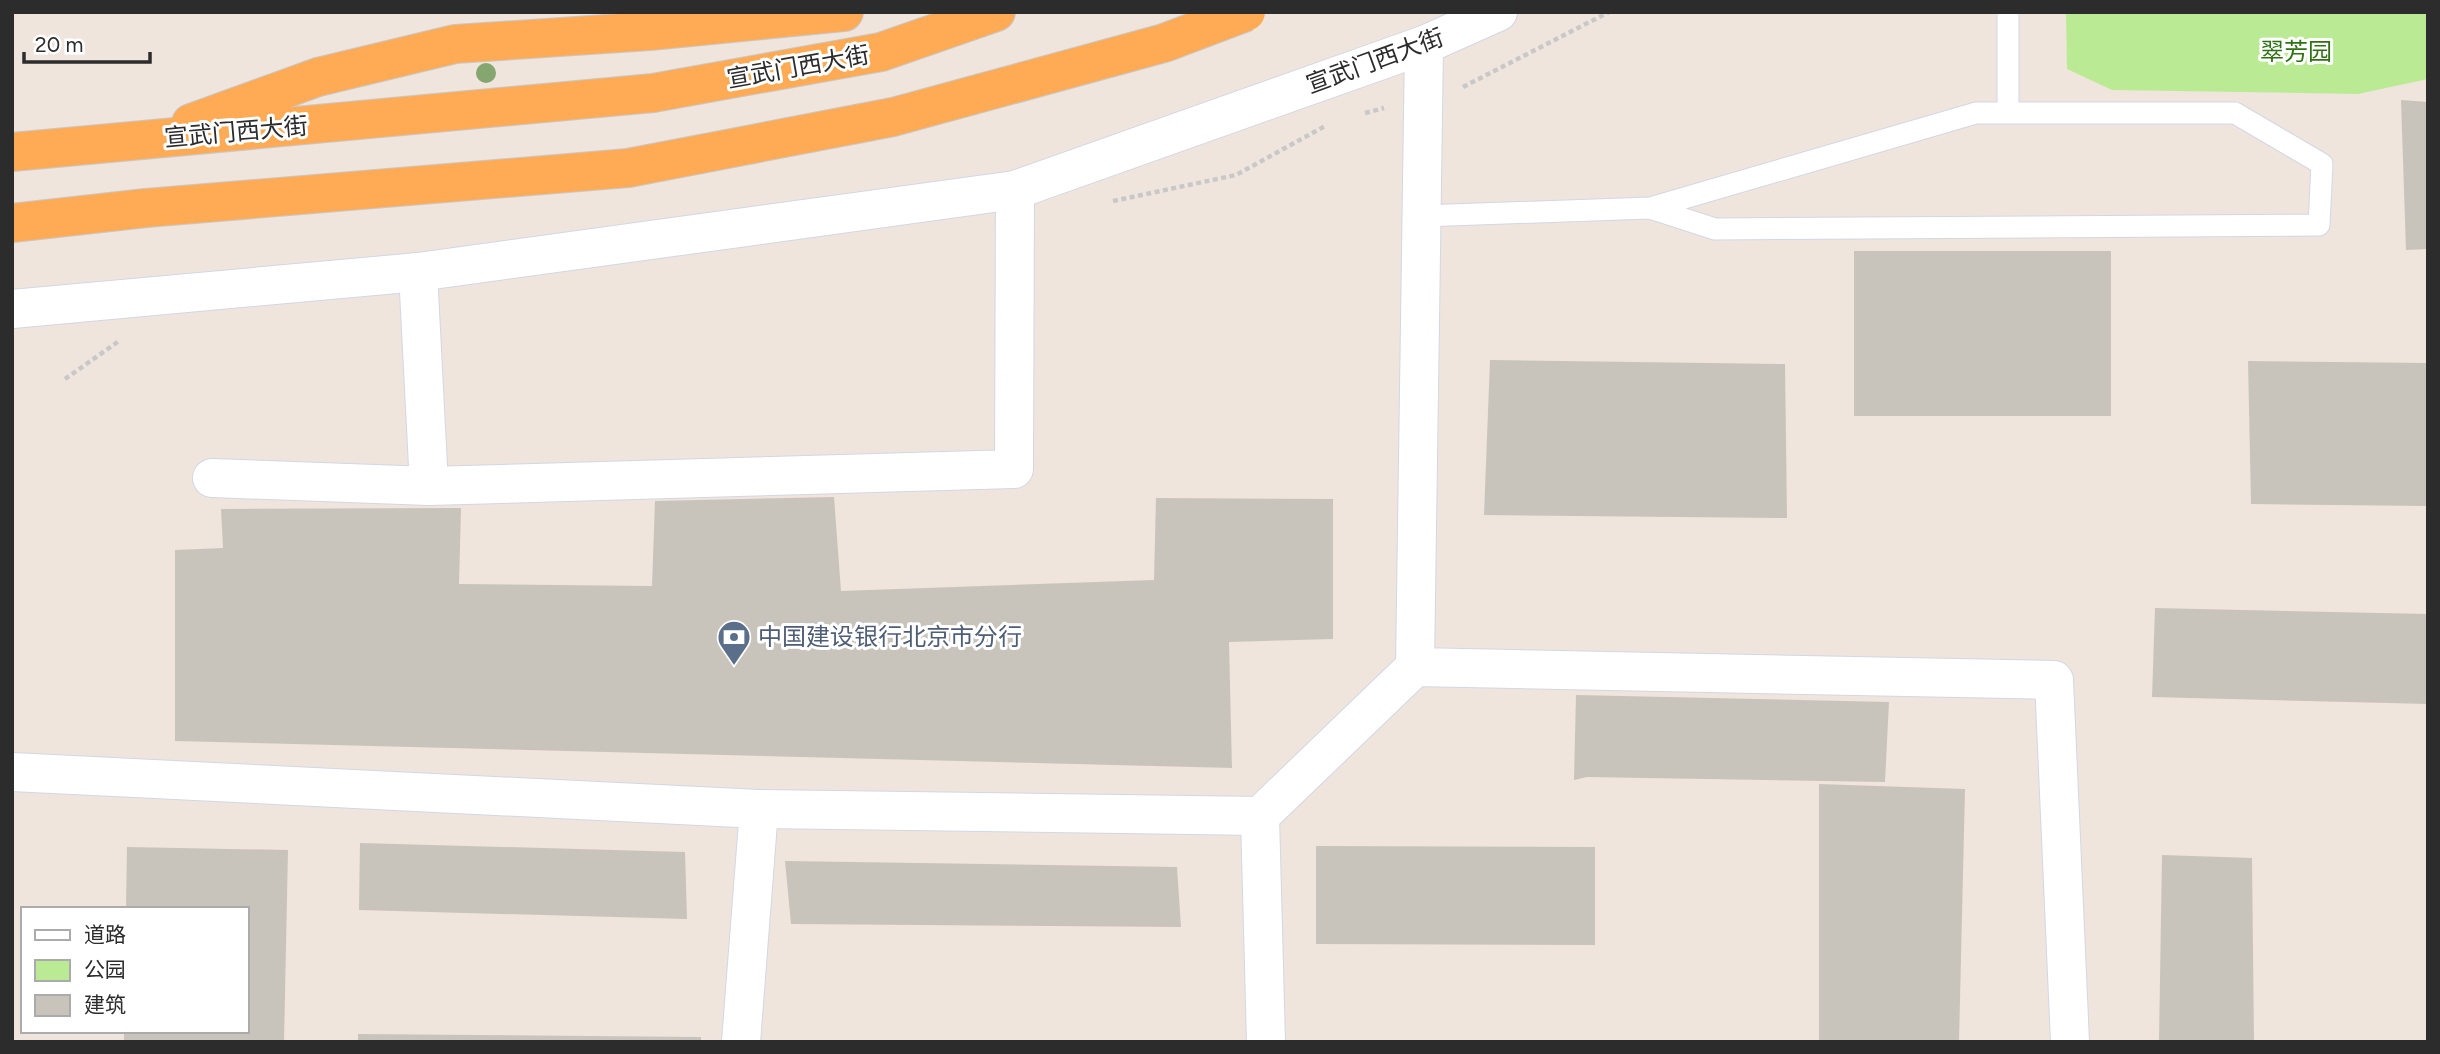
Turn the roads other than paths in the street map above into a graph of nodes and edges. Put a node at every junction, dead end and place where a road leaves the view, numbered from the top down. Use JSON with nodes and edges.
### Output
{"nodes":[{"id":1,"x":844,"y":12,"type":"edge"},
{"id":2,"x":996,"y":12,"type":"edge"},
{"id":3,"x":1246,"y":12,"type":"edge"},
{"id":4,"x":1499,"y":12,"type":"edge"},
{"id":5,"x":2008,"y":12,"type":"edge"},
{"id":6,"x":1424,"y":45,"type":"junction"},
{"id":7,"x":2008,"y":113,"type":"junction"},
{"id":8,"x":141,"y":141,"type":"junction"},
{"id":9,"x":12,"y":152,"type":"edge"},
{"id":10,"x":1015,"y":190,"type":"junction"},
{"id":11,"x":1650,"y":208,"type":"junction"},
{"id":12,"x":1422,"y":216,"type":"junction"},
{"id":13,"x":12,"y":223,"type":"edge"},
{"id":14,"x":418,"y":272,"type":"junction"},
{"id":15,"x":12,"y":309,"type":"edge"},
{"id":16,"x":212,"y":478,"type":"dead end"},
{"id":17,"x":429,"y":486,"type":"junction"},
{"id":18,"x":1415,"y":667,"type":"junction"},
{"id":19,"x":12,"y":772,"type":"edge"},
{"id":20,"x":759,"y":809,"type":"junction"},
{"id":21,"x":1260,"y":816,"type":"junction"},
{"id":22,"x":741,"y":1042,"type":"edge"},
{"id":23,"x":1266,"y":1042,"type":"edge"},
{"id":24,"x":2070,"y":1042,"type":"edge"}],
"edges":[{"from":1,"to":8,"type":"highway","name":"宣武门西大街"},
{"from":2,"to":8,"type":"highway","name":"宣武门西大街"},
{"from":3,"to":13,"type":"highway","bridge":true},
{"from":4,"to":6,"type":"street","name":"宣武门西大街"},
{"from":5,"to":7,"type":"lane"},
{"from":6,"to":10,"type":"street","name":"宣武门西大街"},
{"from":6,"to":12,"type":"street"},
{"from":7,"to":11,"type":"lane"},
{"from":7,"to":11,"type":"lane"},
{"from":8,"to":9,"type":"highway"},
{"from":10,"to":14,"type":"street","name":"宣武门西大街"},
{"from":10,"to":17,"type":"street"},
{"from":11,"to":12,"type":"lane"},
{"from":12,"to":18,"type":"street"},
{"from":14,"to":15,"type":"street","name":"宣武门西大街"},
{"from":14,"to":17,"type":"street"},
{"from":16,"to":17,"type":"street"},
{"from":18,"to":21,"type":"street"},
{"from":18,"to":24,"type":"street"},
{"from":19,"to":20,"type":"street"},
{"from":20,"to":21,"type":"street"},
{"from":20,"to":22,"type":"street"},
{"from":21,"to":23,"type":"street"}]}
